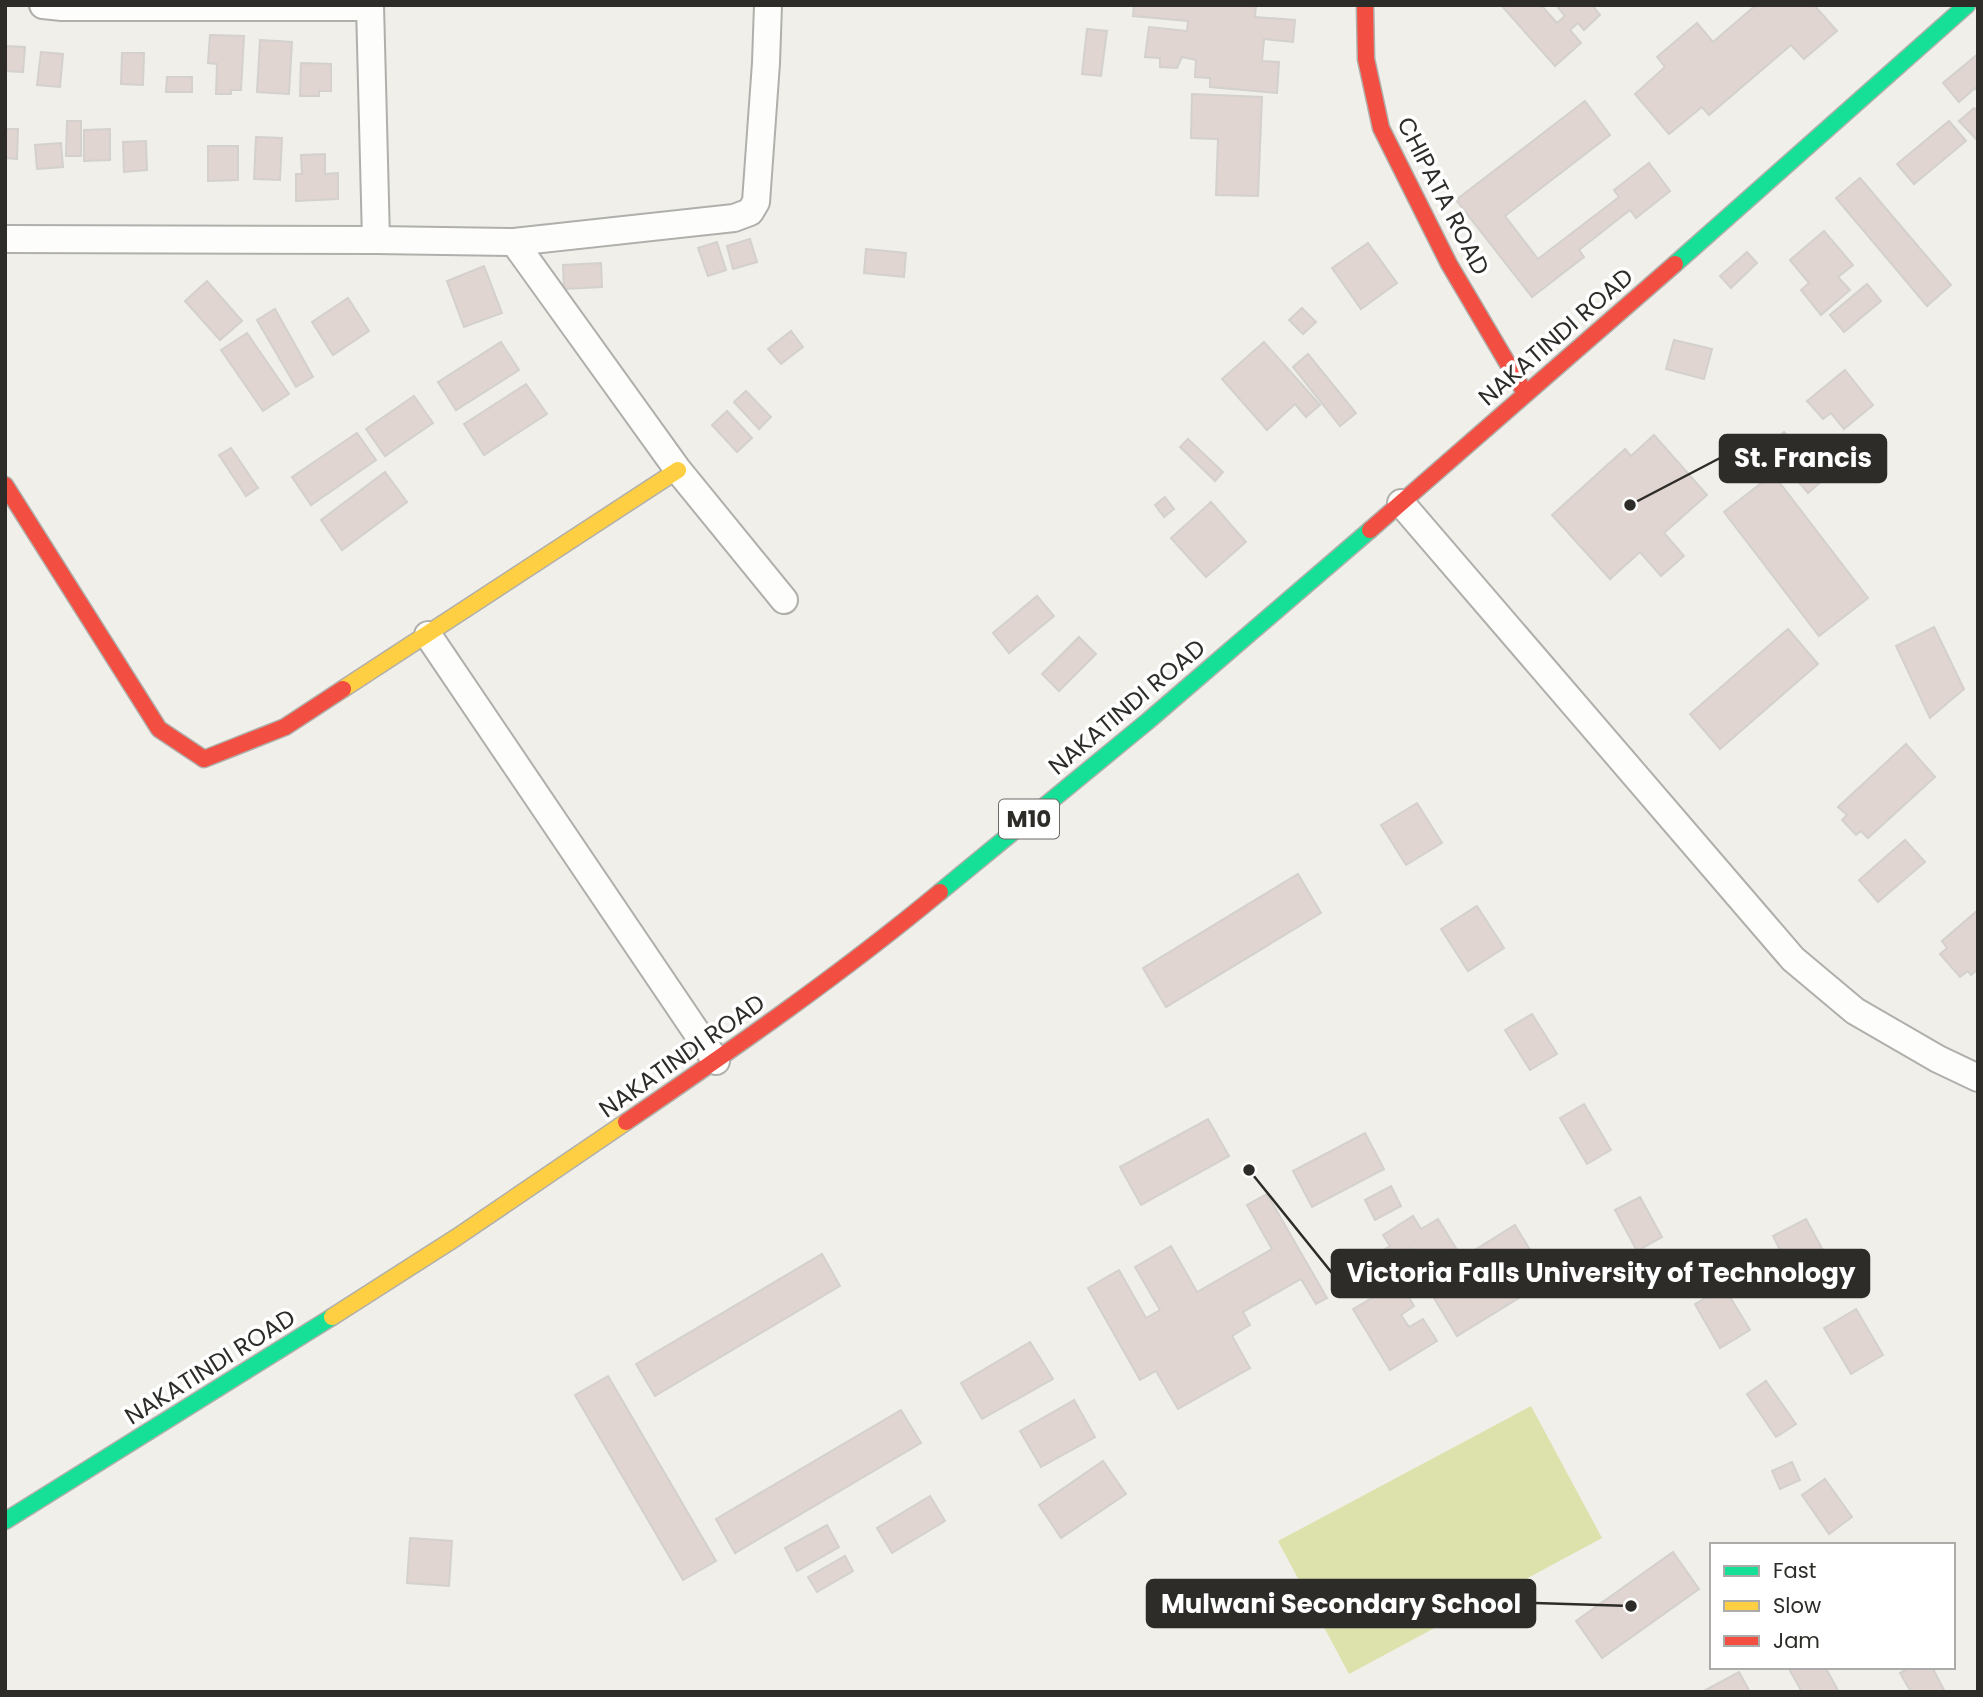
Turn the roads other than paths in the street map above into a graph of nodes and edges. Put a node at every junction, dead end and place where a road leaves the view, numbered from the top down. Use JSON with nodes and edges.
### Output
{"nodes":[{"id":1,"x":43,"y":5,"type":"edge"},
{"id":2,"x":768,"y":5,"type":"edge"},
{"id":3,"x":1365,"y":5,"type":"edge"},
{"id":4,"x":1967,"y":5,"type":"edge"},
{"id":5,"x":136,"y":6,"type":"edge"},
{"id":6,"x":370,"y":6,"type":"edge"},
{"id":7,"x":5,"y":239,"type":"edge"},
{"id":8,"x":376,"y":240,"type":"junction"},
{"id":9,"x":514,"y":242,"type":"junction"},
{"id":10,"x":1525,"y":393,"type":"junction"},
{"id":11,"x":678,"y":470,"type":"junction"},
{"id":12,"x":5,"y":485,"type":"edge"},
{"id":13,"x":1401,"y":503,"type":"junction"},
{"id":14,"x":784,"y":600,"type":"dead end"},
{"id":15,"x":428,"y":635,"type":"junction"},
{"id":16,"x":716,"y":1061,"type":"junction"},
{"id":17,"x":1978,"y":1078,"type":"edge"},
{"id":18,"x":5,"y":1521,"type":"edge"}],
"edges":[{"from":1,"to":5,"type":"street"},
{"from":2,"to":9,"type":"street"},
{"from":3,"to":10,"type":"main road","name":"CHIPATA ROAD"},
{"from":4,"to":10,"type":"main road","name":"NAKATINDI ROAD","number":"M10"},
{"from":5,"to":6,"type":"street"},
{"from":6,"to":8,"type":"street"},
{"from":7,"to":8,"type":"street"},
{"from":8,"to":9,"type":"street"},
{"from":9,"to":11,"type":"street"},
{"from":10,"to":13,"type":"main road","name":"NAKATINDI ROAD","number":"M10"},
{"from":11,"to":14,"type":"street"},
{"from":11,"to":15,"type":"main road"},
{"from":12,"to":15,"type":"main road"},
{"from":13,"to":16,"type":"main road","name":"NAKATINDI ROAD","number":"M10"},
{"from":13,"to":17,"type":"street"},
{"from":15,"to":16,"type":"street"},
{"from":16,"to":18,"type":"main road","name":"NAKATINDI ROAD","number":"M10"}]}
